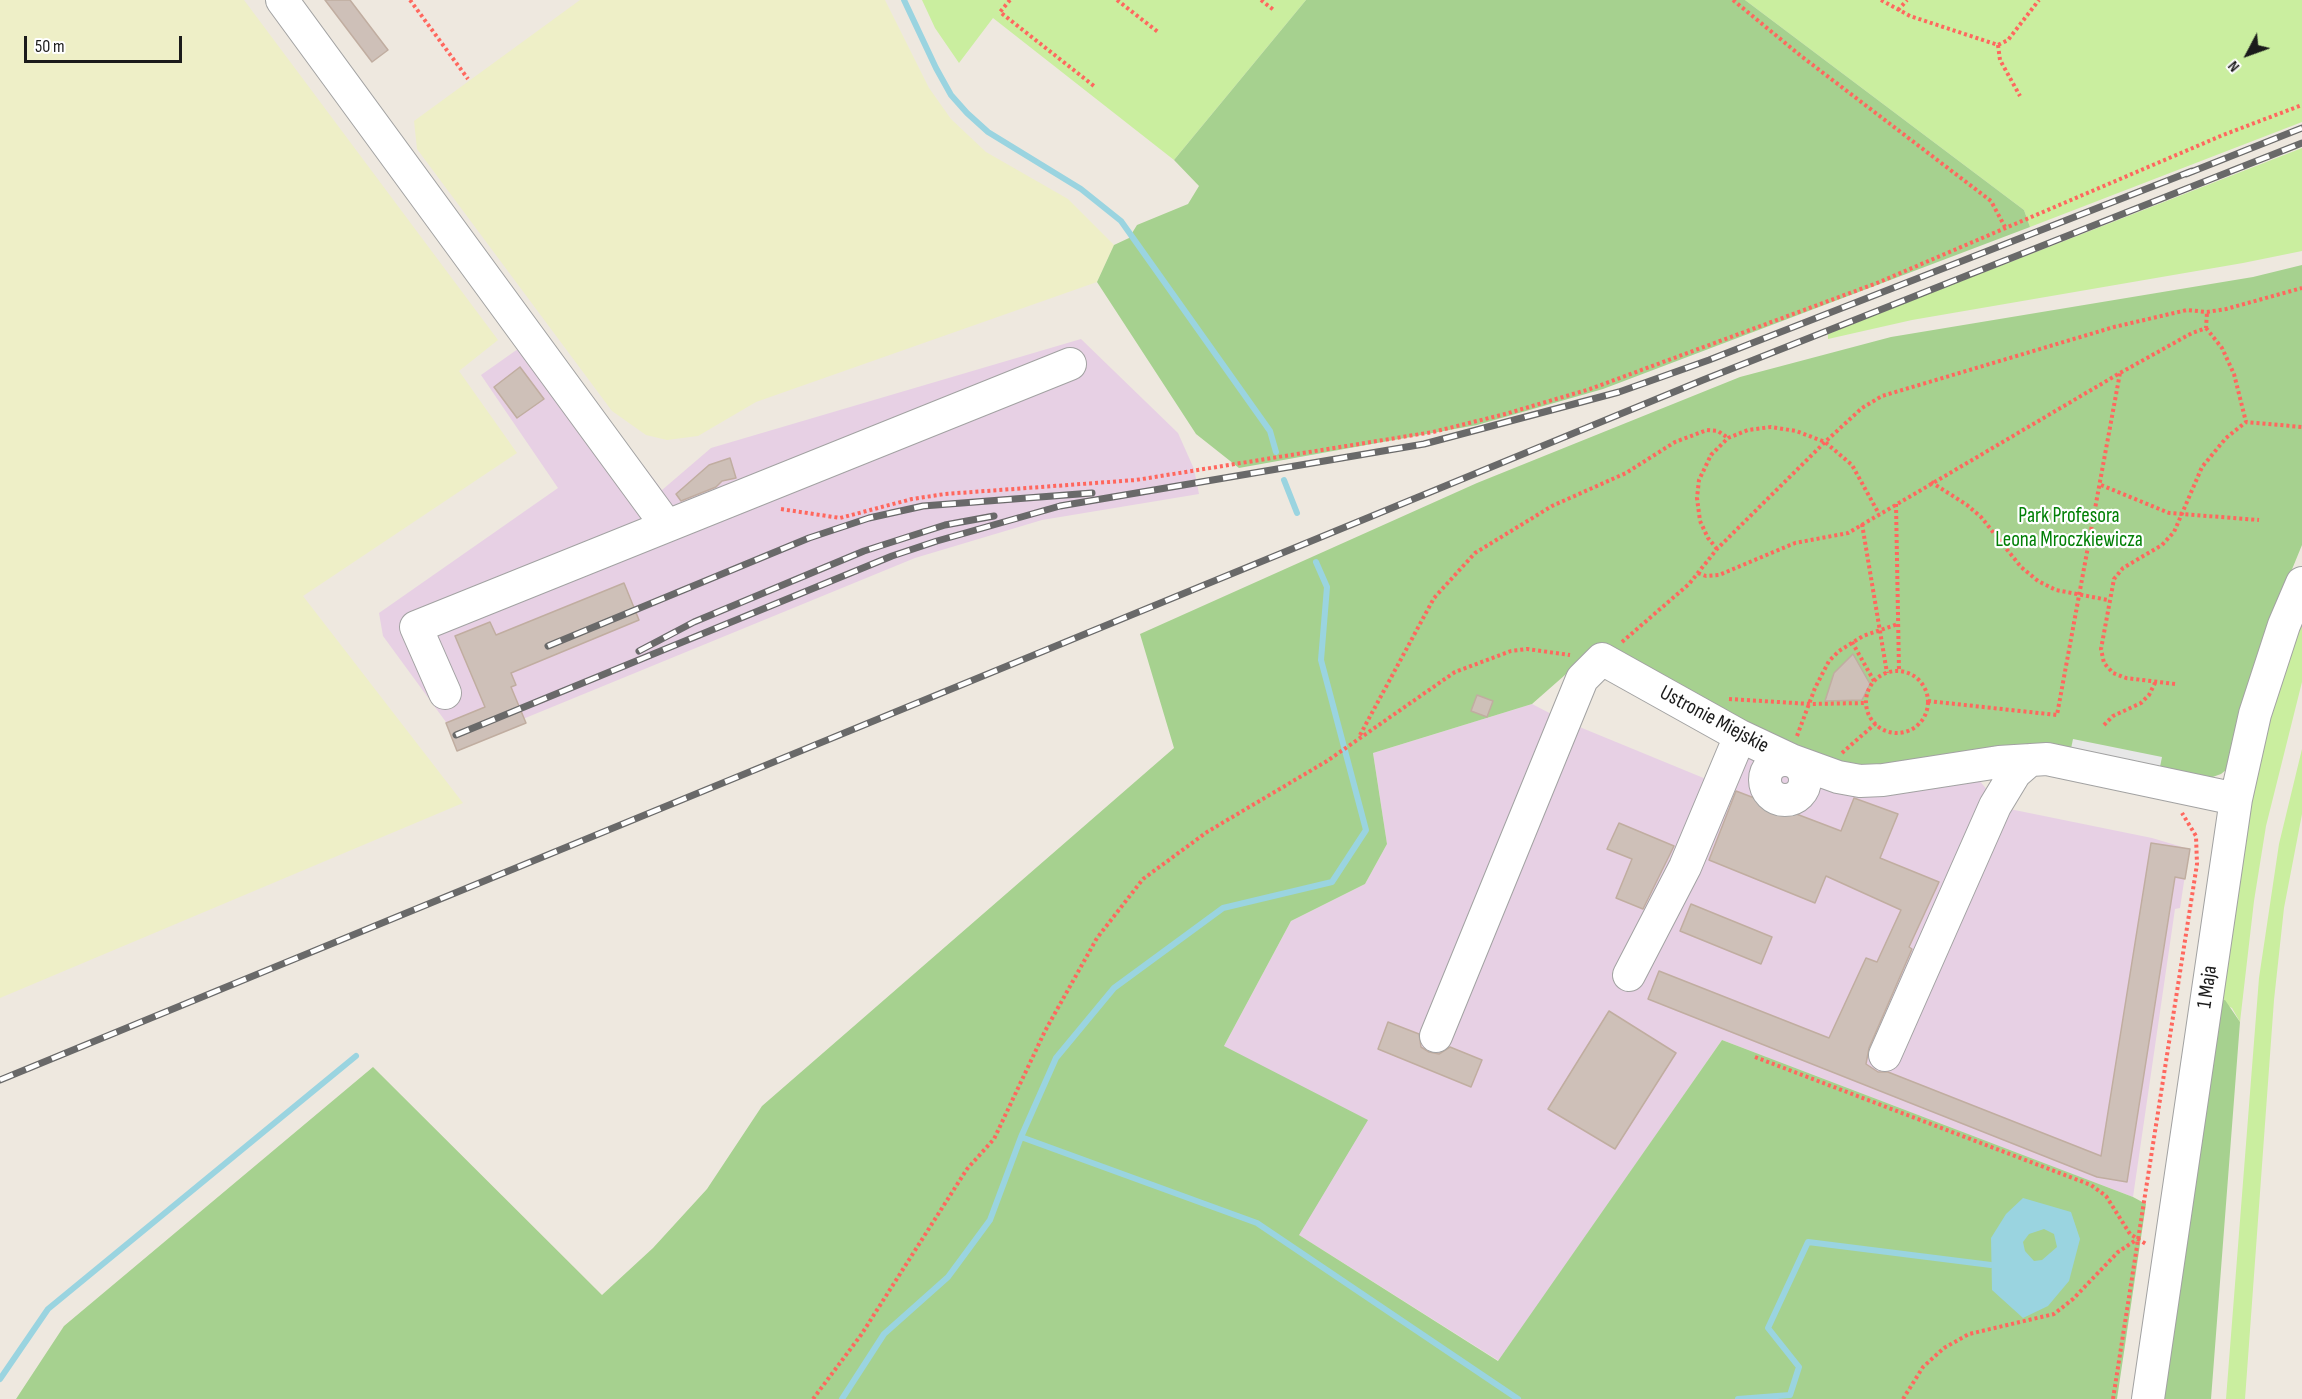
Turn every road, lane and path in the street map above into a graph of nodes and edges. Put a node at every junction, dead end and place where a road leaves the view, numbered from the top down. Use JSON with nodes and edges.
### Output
{"nodes":[{"id":1,"x":282,"y":0,"type":"edge"},
{"id":2,"x":410,"y":0,"type":"edge"},
{"id":3,"x":1010,"y":0,"type":"edge"},
{"id":4,"x":1117,"y":0,"type":"edge"},
{"id":5,"x":1261,"y":0,"type":"edge"},
{"id":6,"x":1733,"y":0,"type":"edge"},
{"id":7,"x":1881,"y":0,"type":"edge"},
{"id":8,"x":1907,"y":0,"type":"edge"},
{"id":9,"x":2039,"y":0,"type":"edge"},
{"id":10,"x":1898,"y":10,"type":"junction"},
{"id":11,"x":1275,"y":11,"type":"dead end"},
{"id":12,"x":1158,"y":32,"type":"dead end"},
{"id":13,"x":1998,"y":45,"type":"junction"},
{"id":14,"x":468,"y":79,"type":"dead end"},
{"id":15,"x":1094,"y":86,"type":"dead end"},
{"id":16,"x":2020,"y":96,"type":"dead end"},
{"id":17,"x":2302,"y":105,"type":"edge"},
{"id":18,"x":2005,"y":227,"type":"junction"},
{"id":19,"x":2302,"y":288,"type":"edge"},
{"id":20,"x":2207,"y":312,"type":"junction"},
{"id":21,"x":2206,"y":328,"type":"junction"},
{"id":22,"x":1070,"y":364,"type":"dead end"},
{"id":23,"x":2120,"y":373,"type":"junction"},
{"id":24,"x":2246,"y":422,"type":"junction"},
{"id":25,"x":2302,"y":427,"type":"edge"},
{"id":26,"x":1728,"y":438,"type":"junction"},
{"id":27,"x":1825,"y":441,"type":"junction"},
{"id":28,"x":1931,"y":482,"type":"junction"},
{"id":29,"x":2101,"y":485,"type":"junction"},
{"id":30,"x":1896,"y":504,"type":"junction"},
{"id":31,"x":773,"y":508,"type":"dead end"},
{"id":32,"x":1879,"y":514,"type":"junction"},
{"id":33,"x":2182,"y":516,"type":"junction"},
{"id":34,"x":2259,"y":520,"type":"dead end"},
{"id":35,"x":1862,"y":524,"type":"junction"},
{"id":36,"x":667,"y":526,"type":"junction"},
{"id":37,"x":1718,"y":549,"type":"junction"},
{"id":38,"x":1698,"y":573,"type":"junction"},
{"id":39,"x":2302,"y":583,"type":"edge"},
{"id":40,"x":2079,"y":596,"type":"junction"},
{"id":41,"x":2109,"y":600,"type":"junction"},
{"id":42,"x":1898,"y":624,"type":"junction"},
{"id":43,"x":1879,"y":629,"type":"junction"},
{"id":44,"x":1852,"y":642,"type":"junction"},
{"id":45,"x":1616,"y":654,"type":"junction"},
{"id":46,"x":1899,"y":671,"type":"junction"},
{"id":47,"x":1887,"y":673,"type":"junction"},
{"id":48,"x":1874,"y":681,"type":"dead end"},
{"id":49,"x":2155,"y":683,"type":"junction"},
{"id":50,"x":2175,"y":684,"type":"dead end"},
{"id":51,"x":445,"y":693,"type":"dead end"},
{"id":52,"x":1718,"y":698,"type":"dead end"},
{"id":53,"x":1928,"y":701,"type":"junction"},
{"id":54,"x":1866,"y":703,"type":"junction"},
{"id":55,"x":1811,"y":704,"type":"junction"},
{"id":56,"x":1876,"y":723,"type":"junction"},
{"id":57,"x":2104,"y":725,"type":"dead end"},
{"id":58,"x":1740,"y":736,"type":"junction"},
{"id":59,"x":1359,"y":738,"type":"junction"},
{"id":60,"x":1791,"y":760,"type":"junction"},
{"id":61,"x":2030,"y":760,"type":"junction"},
{"id":62,"x":1820,"y":772,"type":"junction"},
{"id":63,"x":1894,"y":778,"type":"junction"},
{"id":64,"x":2177,"y":786,"type":"junction"},
{"id":65,"x":2236,"y":799,"type":"junction"},
{"id":66,"x":1629,"y":975,"type":"dead end"},
{"id":67,"x":1436,"y":1036,"type":"dead end"},
{"id":68,"x":1885,"y":1055,"type":"dead end"},
{"id":69,"x":1755,"y":1057,"type":"dead end"},
{"id":70,"x":2137,"y":1240,"type":"junction"},
{"id":71,"x":2170,"y":1251,"type":"junction"},
{"id":72,"x":813,"y":1399,"type":"edge"},
{"id":73,"x":1903,"y":1399,"type":"edge"},
{"id":74,"x":2113,"y":1399,"type":"edge"},
{"id":75,"x":2148,"y":1399,"type":"edge"}],
"edges":[{"from":1,"to":36,"type":"street"},
{"from":2,"to":14,"type":"path"},
{"from":3,"to":15,"type":"path"},
{"from":4,"to":12,"type":"path"},
{"from":5,"to":11,"type":"path"},
{"from":6,"to":18,"type":"path"},
{"from":7,"to":10,"type":"path"},
{"from":8,"to":10,"type":"path"},
{"from":9,"to":13,"type":"path"},
{"from":10,"to":13,"type":"path"},
{"from":13,"to":16,"type":"path"},
{"from":17,"to":18,"type":"path"},
{"from":18,"to":31,"type":"path"},
{"from":19,"to":20,"type":"path"},
{"from":20,"to":21,"type":"path"},
{"from":20,"to":27,"type":"path"},
{"from":21,"to":23,"type":"path"},
{"from":21,"to":24,"type":"path"},
{"from":22,"to":36,"type":"street"},
{"from":23,"to":28,"type":"path"},
{"from":23,"to":29,"type":"path"},
{"from":24,"to":25,"type":"path"},
{"from":24,"to":33,"type":"path"},
{"from":26,"to":27,"type":"path"},
{"from":26,"to":37,"type":"path"},
{"from":26,"to":59,"type":"path"},
{"from":27,"to":32,"type":"path"},
{"from":27,"to":37,"type":"path"},
{"from":28,"to":30,"type":"path"},
{"from":28,"to":40,"type":"path"},
{"from":29,"to":33,"type":"path"},
{"from":29,"to":40,"type":"path"},
{"from":30,"to":32,"type":"path"},
{"from":30,"to":42,"type":"path"},
{"from":32,"to":35,"type":"path"},
{"from":33,"to":34,"type":"path"},
{"from":33,"to":41,"type":"path"},
{"from":35,"to":38,"type":"path"},
{"from":35,"to":43,"type":"path"},
{"from":36,"to":51,"type":"street"},
{"from":37,"to":38,"type":"path"},
{"from":38,"to":45,"type":"path"},
{"from":39,"to":65,"type":"street","name":"1 Maja"},
{"from":40,"to":41,"type":"path"},
{"from":40,"to":53,"type":"path"},
{"from":41,"to":49,"type":"path"},
{"from":42,"to":43,"type":"path"},
{"from":42,"to":46,"type":"path"},
{"from":43,"to":44,"type":"path"},
{"from":43,"to":47,"type":"path"},
{"from":44,"to":48,"type":"path"},
{"from":44,"to":55,"type":"path"},
{"from":45,"to":58,"type":"street","name":"Ustronie Miejskie"},
{"from":45,"to":59,"type":"path"},
{"from":45,"to":67,"type":"street"},
{"from":46,"to":47,"type":"path"},
{"from":46,"to":53,"type":"path"},
{"from":47,"to":54,"type":"path"},
{"from":49,"to":50,"type":"path"},
{"from":49,"to":57,"type":"path"},
{"from":52,"to":55,"type":"path"},
{"from":53,"to":56,"type":"path"},
{"from":54,"to":55,"type":"path"},
{"from":54,"to":56,"type":"path"},
{"from":55,"to":60,"type":"path"},
{"from":56,"to":62,"type":"path"},
{"from":58,"to":60,"type":"street","name":"Ustronie Miejskie"},
{"from":58,"to":66,"type":"street"},
{"from":59,"to":72,"type":"path"},
{"from":60,"to":62,"type":"street","name":"Ustronie Miejskie"},
{"from":60,"to":63,"type":"street"},
{"from":61,"to":63,"type":"street","name":"Ustronie Miejskie"},
{"from":61,"to":64,"type":"street","name":"Ustronie Miejskie"},
{"from":61,"to":68,"type":"street"},
{"from":62,"to":63,"type":"street","name":"Ustronie Miejskie"},
{"from":64,"to":65,"type":"street","name":"Ustronie Miejskie"},
{"from":64,"to":70,"type":"path"},
{"from":65,"to":71,"type":"street","name":"1 Maja"},
{"from":69,"to":70,"type":"path"},
{"from":70,"to":71,"type":"path"},
{"from":70,"to":73,"type":"path"},
{"from":70,"to":74,"type":"path"},
{"from":71,"to":75,"type":"street","name":"1 Maja"}]}
